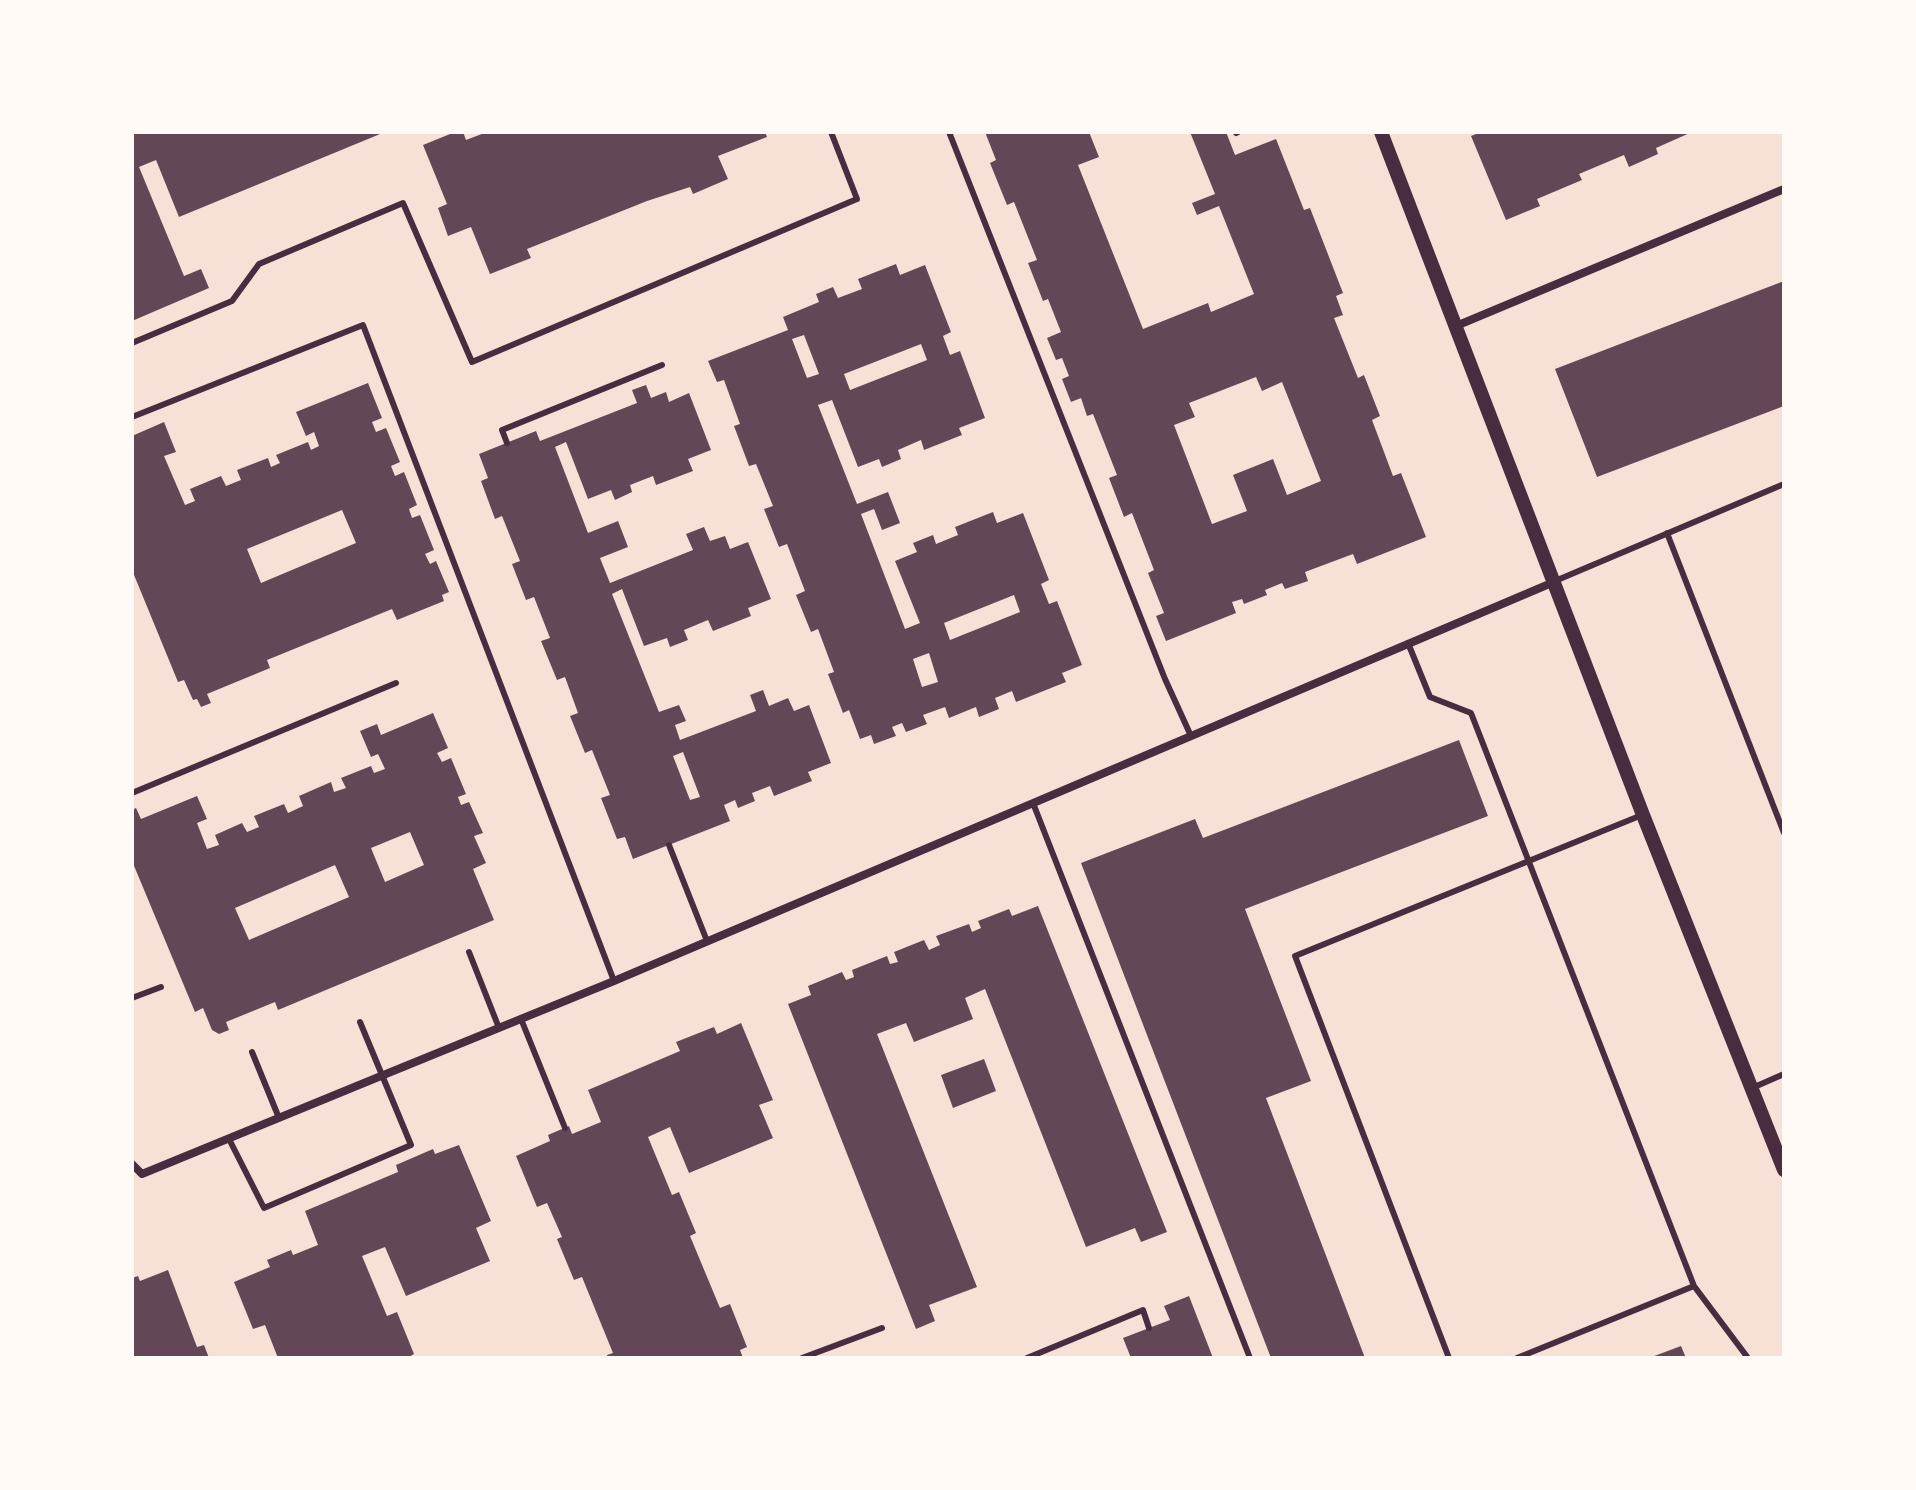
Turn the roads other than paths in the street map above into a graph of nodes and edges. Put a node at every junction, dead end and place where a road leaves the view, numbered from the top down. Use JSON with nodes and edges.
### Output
{"nodes":[{"id":1,"x":831,"y":132,"type":"edge"},
{"id":2,"x":949,"y":132,"type":"edge"},
{"id":3,"x":1381,"y":132,"type":"edge"},
{"id":4,"x":1784,"y":189,"type":"edge"},
{"id":5,"x":1456,"y":326,"type":"junction"},
{"id":6,"x":132,"y":343,"type":"edge"},
{"id":7,"x":662,"y":365,"type":"dead end"},
{"id":8,"x":132,"y":417,"type":"edge"},
{"id":9,"x":507,"y":443,"type":"dead end"},
{"id":10,"x":1784,"y":484,"type":"edge"},
{"id":11,"x":1667,"y":533,"type":"junction"},
{"id":12,"x":1554,"y":582,"type":"junction"},
{"id":13,"x":1408,"y":643,"type":"junction"},
{"id":14,"x":396,"y":683,"type":"dead end"},
{"id":15,"x":1191,"y":736,"type":"junction"},
{"id":16,"x":132,"y":793,"type":"edge"},
{"id":17,"x":1033,"y":803,"type":"junction"},
{"id":18,"x":1643,"y":815,"type":"junction"},
{"id":19,"x":1784,"y":833,"type":"edge"},
{"id":20,"x":669,"y":845,"type":"dead end"},
{"id":21,"x":1531,"y":861,"type":"junction"},
{"id":22,"x":707,"y":941,"type":"junction"},
{"id":23,"x":469,"y":952,"type":"dead end"},
{"id":24,"x":614,"y":981,"type":"junction"},
{"id":25,"x":161,"y":987,"type":"dead end"},
{"id":26,"x":132,"y":998,"type":"edge"},
{"id":27,"x":521,"y":1019,"type":"junction"},
{"id":28,"x":360,"y":1022,"type":"dead end"},
{"id":29,"x":499,"y":1028,"type":"junction"},
{"id":30,"x":252,"y":1052,"type":"dead end"},
{"id":31,"x":1784,"y":1074,"type":"edge"},
{"id":32,"x":381,"y":1076,"type":"junction"},
{"id":33,"x":1752,"y":1088,"type":"junction"},
{"id":34,"x":279,"y":1118,"type":"junction"},
{"id":35,"x":565,"y":1128,"type":"dead end"},
{"id":36,"x":229,"y":1139,"type":"junction"},
{"id":37,"x":132,"y":1164,"type":"edge"},
{"id":38,"x":1784,"y":1170,"type":"edge"},
{"id":39,"x":1694,"y":1286,"type":"junction"},
{"id":40,"x":882,"y":1328,"type":"dead end"},
{"id":41,"x":1149,"y":1328,"type":"dead end"},
{"id":42,"x":802,"y":1358,"type":"edge"},
{"id":43,"x":1027,"y":1358,"type":"edge"},
{"id":44,"x":1250,"y":1358,"type":"edge"},
{"id":45,"x":1449,"y":1358,"type":"edge"},
{"id":46,"x":1517,"y":1358,"type":"edge"},
{"id":47,"x":1748,"y":1358,"type":"edge"}],
"edges":[{"from":1,"to":6,"type":"lane"},
{"from":2,"to":15,"type":"lane"},
{"from":3,"to":5,"type":"street"},
{"from":4,"to":5,"type":"street"},
{"from":5,"to":12,"type":"street"},
{"from":7,"to":9,"type":"lane"},
{"from":8,"to":24,"type":"lane"},
{"from":10,"to":11,"type":"lane"},
{"from":11,"to":12,"type":"lane"},
{"from":11,"to":19,"type":"lane"},
{"from":12,"to":13,"type":"street"},
{"from":12,"to":18,"type":"street"},
{"from":13,"to":15,"type":"street"},
{"from":13,"to":21,"type":"lane"},
{"from":14,"to":16,"type":"lane"},
{"from":15,"to":17,"type":"street"},
{"from":17,"to":22,"type":"street"},
{"from":17,"to":44,"type":"lane"},
{"from":18,"to":21,"type":"lane"},
{"from":18,"to":33,"type":"street"},
{"from":20,"to":22,"type":"lane"},
{"from":21,"to":39,"type":"lane"},
{"from":21,"to":45,"type":"lane"},
{"from":22,"to":24,"type":"street"},
{"from":23,"to":29,"type":"lane"},
{"from":24,"to":27,"type":"street"},
{"from":25,"to":26,"type":"lane"},
{"from":27,"to":29,"type":"street"},
{"from":27,"to":35,"type":"lane"},
{"from":28,"to":32,"type":"lane"},
{"from":29,"to":32,"type":"street"},
{"from":30,"to":34,"type":"lane"},
{"from":31,"to":33,"type":"lane"},
{"from":32,"to":34,"type":"street"},
{"from":32,"to":36,"type":"lane"},
{"from":33,"to":38,"type":"street"},
{"from":34,"to":36,"type":"street"},
{"from":36,"to":37,"type":"street"},
{"from":39,"to":46,"type":"lane"},
{"from":39,"to":47,"type":"lane"},
{"from":40,"to":42,"type":"lane"},
{"from":41,"to":43,"type":"lane"}]}
